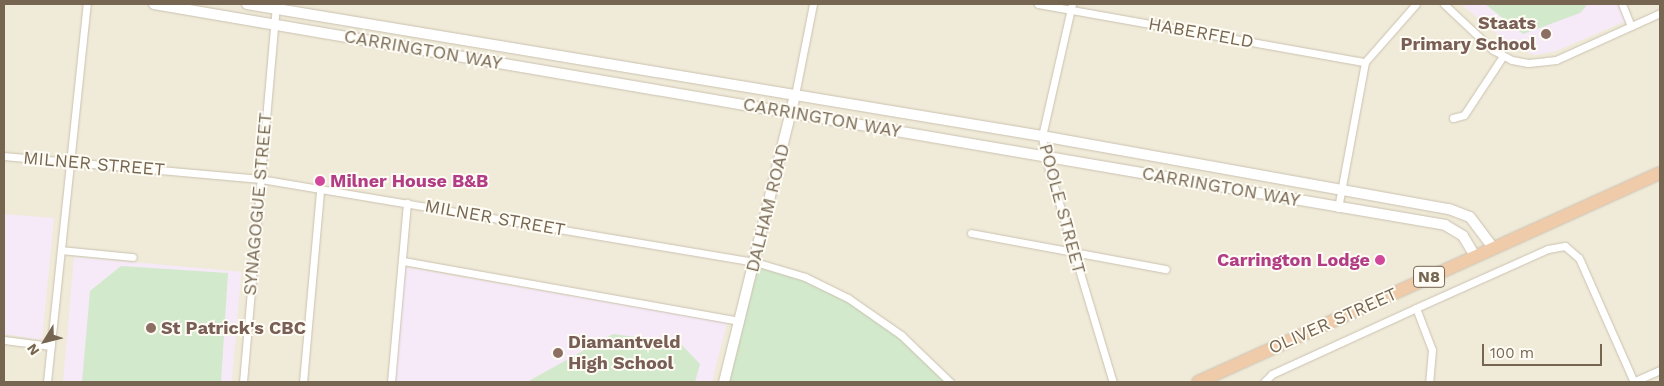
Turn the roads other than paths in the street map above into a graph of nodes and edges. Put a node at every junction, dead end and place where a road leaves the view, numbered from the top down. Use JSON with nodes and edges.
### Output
{"nodes":[{"id":1,"x":87,"y":4,"type":"edge"},
{"id":2,"x":154,"y":4,"type":"edge"},
{"id":3,"x":247,"y":4,"type":"edge"},
{"id":4,"x":813,"y":4,"type":"edge"},
{"id":5,"x":1038,"y":4,"type":"edge"},
{"id":6,"x":1416,"y":4,"type":"edge"},
{"id":7,"x":1444,"y":4,"type":"edge"},
{"id":8,"x":1622,"y":4,"type":"edge"},
{"id":9,"x":276,"y":6,"type":"edge"},
{"id":10,"x":1072,"y":7,"type":"edge"},
{"id":11,"x":1660,"y":13,"type":"edge"},
{"id":12,"x":274,"y":25,"type":"junction"},
{"id":13,"x":1632,"y":26,"type":"junction"},
{"id":14,"x":1503,"y":56,"type":"junction"},
{"id":15,"x":1365,"y":62,"type":"junction"},
{"id":16,"x":795,"y":96,"type":"junction"},
{"id":17,"x":792,"y":113,"type":"junction"},
{"id":18,"x":1453,"y":118,"type":"dead end"},
{"id":19,"x":1042,"y":136,"type":"junction"},
{"id":20,"x":4,"y":156,"type":"edge"},
{"id":21,"x":1044,"y":156,"type":"junction"},
{"id":22,"x":70,"y":162,"type":"junction"},
{"id":23,"x":1660,"y":173,"type":"edge"},
{"id":24,"x":260,"y":179,"type":"junction"},
{"id":25,"x":320,"y":190,"type":"junction"},
{"id":26,"x":1342,"y":190,"type":"junction"},
{"id":27,"x":408,"y":203,"type":"junction"},
{"id":28,"x":1338,"y":208,"type":"junction"},
{"id":29,"x":971,"y":233,"type":"dead end"},
{"id":30,"x":1493,"y":248,"type":"junction"},
{"id":31,"x":62,"y":250,"type":"junction"},
{"id":32,"x":1072,"y":252,"type":"junction"},
{"id":33,"x":1475,"y":256,"type":"junction"},
{"id":34,"x":133,"y":257,"type":"dead end"},
{"id":35,"x":403,"y":261,"type":"junction"},
{"id":36,"x":755,"y":262,"type":"junction"},
{"id":37,"x":1166,"y":269,"type":"dead end"},
{"id":38,"x":1416,"y":308,"type":"junction"},
{"id":39,"x":740,"y":321,"type":"junction"},
{"id":40,"x":4,"y":340,"type":"edge"},
{"id":41,"x":51,"y":346,"type":"junction"},
{"id":42,"x":1660,"y":370,"type":"edge"},
{"id":43,"x":47,"y":382,"type":"edge"},
{"id":44,"x":243,"y":382,"type":"edge"},
{"id":45,"x":303,"y":382,"type":"edge"},
{"id":46,"x":391,"y":382,"type":"edge"},
{"id":47,"x":724,"y":382,"type":"edge"},
{"id":48,"x":950,"y":382,"type":"edge"},
{"id":49,"x":1113,"y":382,"type":"edge"},
{"id":50,"x":1198,"y":382,"type":"edge"},
{"id":51,"x":1264,"y":382,"type":"edge"},
{"id":52,"x":1429,"y":382,"type":"edge"},
{"id":53,"x":1633,"y":382,"type":"edge"}],
"edges":[{"from":1,"to":22,"type":"street"},
{"from":2,"to":12,"type":"street","name":"CARRINGTON WAY"},
{"from":3,"to":9,"type":"street","name":"CARRINGTON WAY"},
{"from":4,"to":16,"type":"street","name":"DALHAM ROAD"},
{"from":5,"to":10,"type":"street","name":"HABERFELD"},
{"from":6,"to":15,"type":"street"},
{"from":7,"to":14,"type":"street"},
{"from":8,"to":13,"type":"street"},
{"from":9,"to":12,"type":"street","name":"SYNAGOGUE STREET"},
{"from":9,"to":16,"type":"street","name":"CARRINGTON WAY"},
{"from":10,"to":15,"type":"street","name":"HABERFELD"},
{"from":10,"to":19,"type":"street","name":"POOLE STREET"},
{"from":11,"to":13,"type":"street"},
{"from":12,"to":17,"type":"street","name":"CARRINGTON WAY"},
{"from":12,"to":24,"type":"street","name":"SYNAGOGUE STREET"},
{"from":13,"to":14,"type":"street"},
{"from":14,"to":18,"type":"street"},
{"from":15,"to":26,"type":"street"},
{"from":16,"to":17,"type":"street","name":"DALHAM ROAD"},
{"from":16,"to":19,"type":"street","name":"CARRINGTON WAY"},
{"from":17,"to":21,"type":"street","name":"CARRINGTON WAY"},
{"from":17,"to":36,"type":"street","name":"DALHAM ROAD"},
{"from":19,"to":21,"type":"street","name":"POOLE STREET"},
{"from":19,"to":26,"type":"street","name":"CARRINGTON WAY"},
{"from":20,"to":22,"type":"street","name":"MILNER STREET"},
{"from":21,"to":28,"type":"street","name":"CARRINGTON WAY"},
{"from":21,"to":32,"type":"street","name":"POOLE STREET"},
{"from":22,"to":24,"type":"street","name":"MILNER STREET"},
{"from":22,"to":31,"type":"street"},
{"from":23,"to":30,"type":"highway","name":"OLIVER STREET","number":"N8"},
{"from":24,"to":25,"type":"street","name":"MILNER STREET"},
{"from":24,"to":44,"type":"street","name":"SYNAGOGUE STREET"},
{"from":25,"to":27,"type":"street","name":"MILNER STREET"},
{"from":25,"to":45,"type":"street"},
{"from":26,"to":28,"type":"street"},
{"from":26,"to":30,"type":"street","name":"CARRINGTON WAY"},
{"from":27,"to":35,"type":"street"},
{"from":27,"to":36,"type":"street","name":"MILNER STREET"},
{"from":28,"to":33,"type":"street","name":"CARRINGTON WAY"},
{"from":29,"to":32,"type":"street"},
{"from":30,"to":33,"type":"highway","name":"OLIVER STREET","number":"N8"},
{"from":31,"to":34,"type":"street"},
{"from":31,"to":41,"type":"street"},
{"from":32,"to":37,"type":"street"},
{"from":32,"to":49,"type":"street","name":"POOLE STREET"},
{"from":33,"to":50,"type":"highway","name":"OLIVER STREET","number":"N8"},
{"from":35,"to":39,"type":"street"},
{"from":35,"to":46,"type":"street"},
{"from":36,"to":39,"type":"street","name":"DALHAM ROAD"},
{"from":36,"to":48,"type":"street","name":"MILNER STREET"},
{"from":38,"to":51,"type":"street"},
{"from":38,"to":52,"type":"street"},
{"from":38,"to":53,"type":"street"},
{"from":39,"to":47,"type":"street","name":"DALHAM ROAD"},
{"from":40,"to":41,"type":"street"},
{"from":41,"to":43,"type":"street"},
{"from":42,"to":53,"type":"street"}]}
